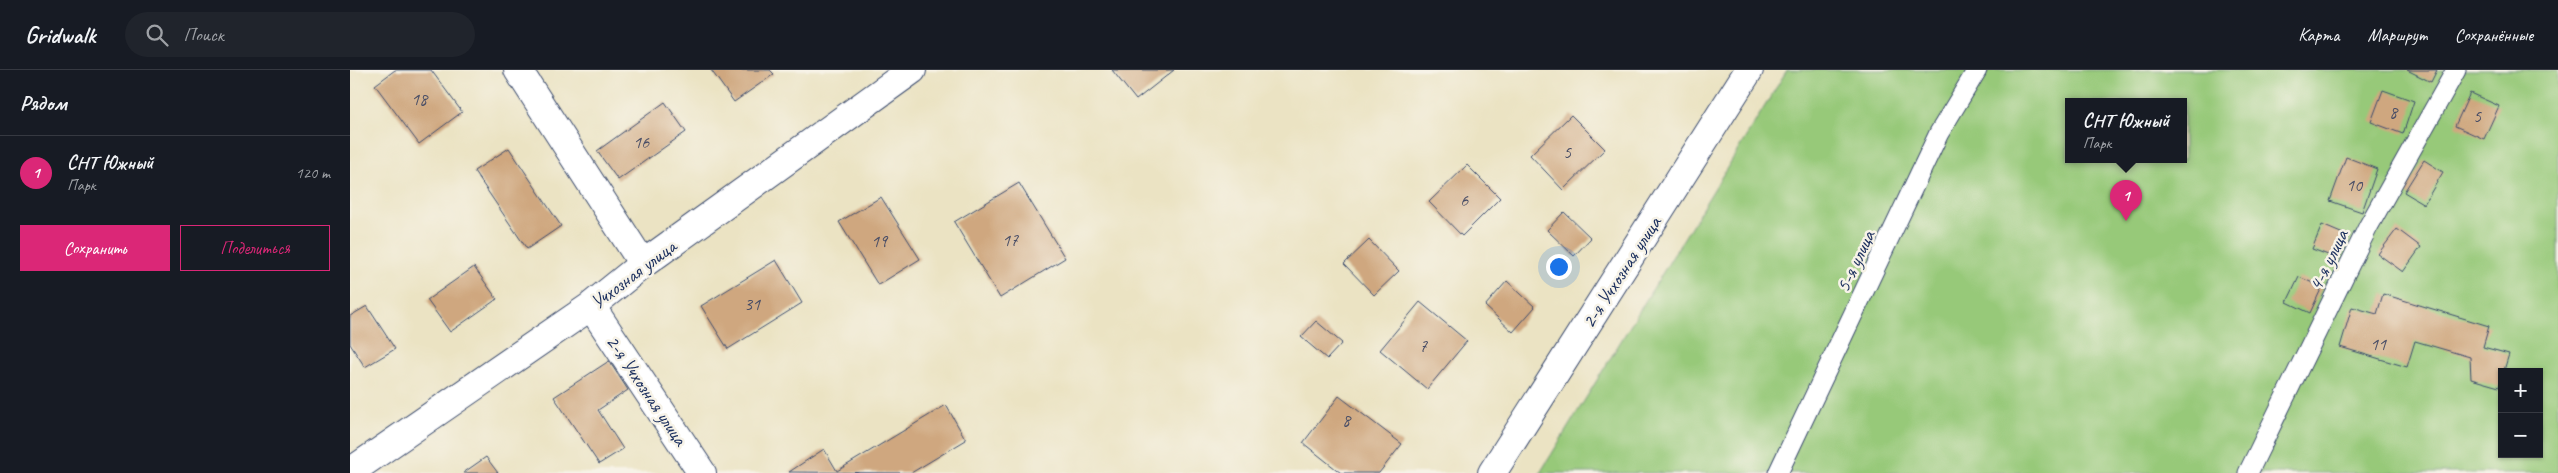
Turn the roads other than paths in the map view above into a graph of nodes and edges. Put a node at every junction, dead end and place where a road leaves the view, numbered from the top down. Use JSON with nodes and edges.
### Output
{"nodes":[{"id":1,"x":518,"y":70,"type":"edge"},
{"id":2,"x":912,"y":70,"type":"edge"},
{"id":3,"x":1749,"y":70,"type":"edge"},
{"id":4,"x":1977,"y":70,"type":"edge"},
{"id":5,"x":2456,"y":70,"type":"edge"},
{"id":6,"x":643,"y":264,"type":"junction"},
{"id":7,"x":591,"y":306,"type":"junction"},
{"id":8,"x":350,"y":472,"type":"edge"},
{"id":9,"x":702,"y":473,"type":"edge"},
{"id":10,"x":1492,"y":473,"type":"edge"},
{"id":11,"x":1778,"y":473,"type":"edge"},
{"id":12,"x":2248,"y":473,"type":"edge"}],
"edges":[{"from":1,"to":6,"type":"street"},
{"from":2,"to":6,"type":"street","name":"Учхозная улица"},
{"from":3,"to":10,"type":"street","name":"2-я Учхозная улица"},
{"from":4,"to":11,"type":"lane","name":"5-я улица"},
{"from":5,"to":12,"type":"lane","name":"4-я улица"},
{"from":6,"to":7,"type":"street","name":"Учхозная улица"},
{"from":7,"to":8,"type":"street","name":"Учхозная улица"},
{"from":7,"to":9,"type":"street","name":"2-я Учхозная улица"}]}
